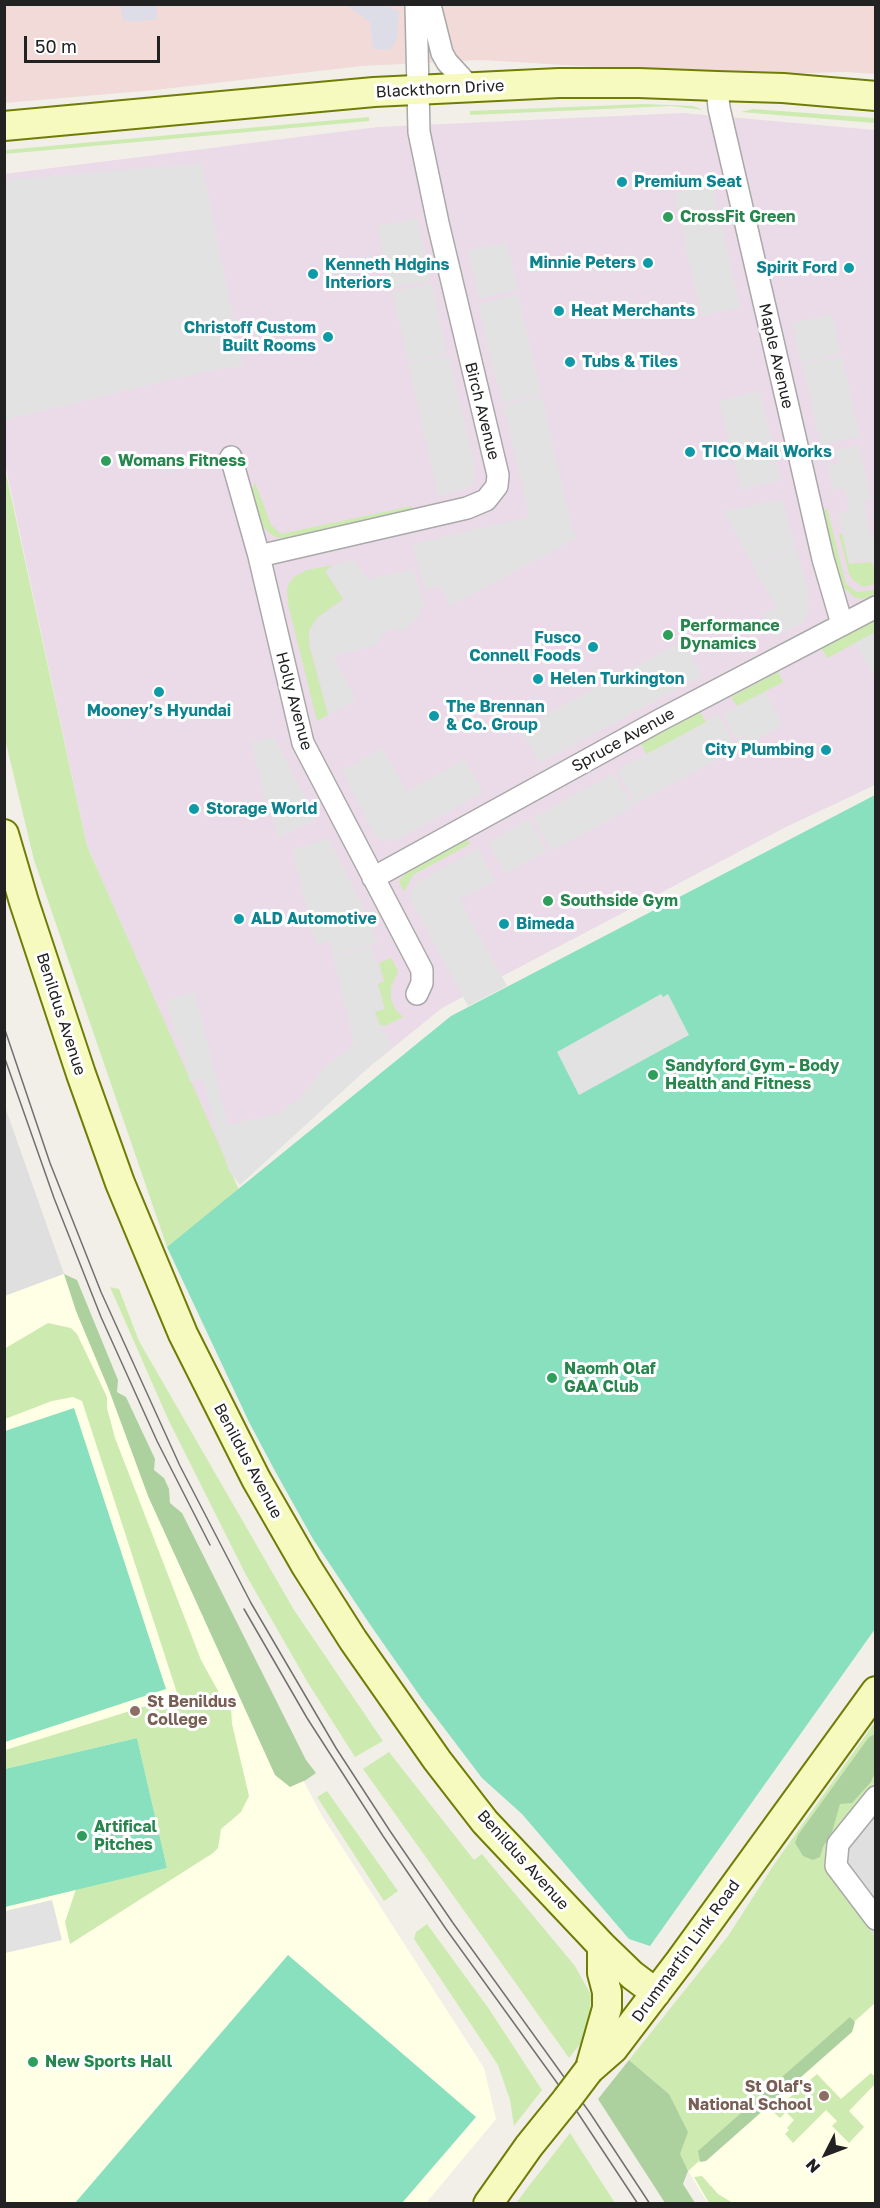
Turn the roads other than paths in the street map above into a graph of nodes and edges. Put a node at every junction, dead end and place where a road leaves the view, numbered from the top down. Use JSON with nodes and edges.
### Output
{"nodes":[{"id":1,"x":416,"y":4,"type":"edge"},
{"id":2,"x":427,"y":4,"type":"edge"},
{"id":3,"x":717,"y":86,"type":"junction"},
{"id":4,"x":471,"y":88,"type":"junction"},
{"id":5,"x":418,"y":90,"type":"junction"},
{"id":6,"x":876,"y":96,"type":"edge"},
{"id":7,"x":4,"y":126,"type":"edge"},
{"id":8,"x":231,"y":457,"type":"dead end"},
{"id":9,"x":259,"y":556,"type":"junction"},
{"id":10,"x":876,"y":607,"type":"edge"},
{"id":11,"x":842,"y":624,"type":"junction"},
{"id":12,"x":4,"y":834,"type":"edge"},
{"id":13,"x":373,"y":878,"type":"junction"},
{"id":14,"x":417,"y":994,"type":"dead end"},
{"id":15,"x":876,"y":1691,"type":"edge"},
{"id":16,"x":876,"y":1797,"type":"edge"},
{"id":17,"x":876,"y":1919,"type":"edge"},
{"id":18,"x":602,"y":1946,"type":"junction"},
{"id":19,"x":656,"y":1993,"type":"junction"},
{"id":20,"x":590,"y":2070,"type":"junction"},
{"id":21,"x":488,"y":2204,"type":"edge"}],
"edges":[{"from":1,"to":5,"type":"street"},
{"from":2,"to":4,"type":"street"},
{"from":3,"to":4,"type":"street","name":"Blackthorn Drive"},
{"from":3,"to":6,"type":"street","name":"Blackthorn Drive"},
{"from":3,"to":11,"type":"street","name":"Maple Avenue"},
{"from":4,"to":5,"type":"street","name":"Blackthorn Drive"},
{"from":5,"to":7,"type":"street","name":"Blackthorn Drive"},
{"from":5,"to":9,"type":"street","name":"Birch Avenue"},
{"from":8,"to":9,"type":"street","name":"Holly Avenue"},
{"from":9,"to":13,"type":"street","name":"Holly Avenue"},
{"from":10,"to":11,"type":"street","name":"Spruce Avenue"},
{"from":11,"to":13,"type":"street","name":"Spruce Avenue"},
{"from":12,"to":18,"type":"street","name":"Benildus Avenue"},
{"from":13,"to":14,"type":"street","name":"Holly Avenue"},
{"from":15,"to":19,"type":"street","name":"Drummartin Link Road"},
{"from":16,"to":17,"type":"street"},
{"from":18,"to":19,"type":"street","name":"Benildus Avenue"},
{"from":18,"to":20,"type":"street"},
{"from":19,"to":20,"type":"street","name":"Drummartin Link Road"},
{"from":20,"to":21,"type":"street","name":"Drummartin Link Road","bridge":true}]}
